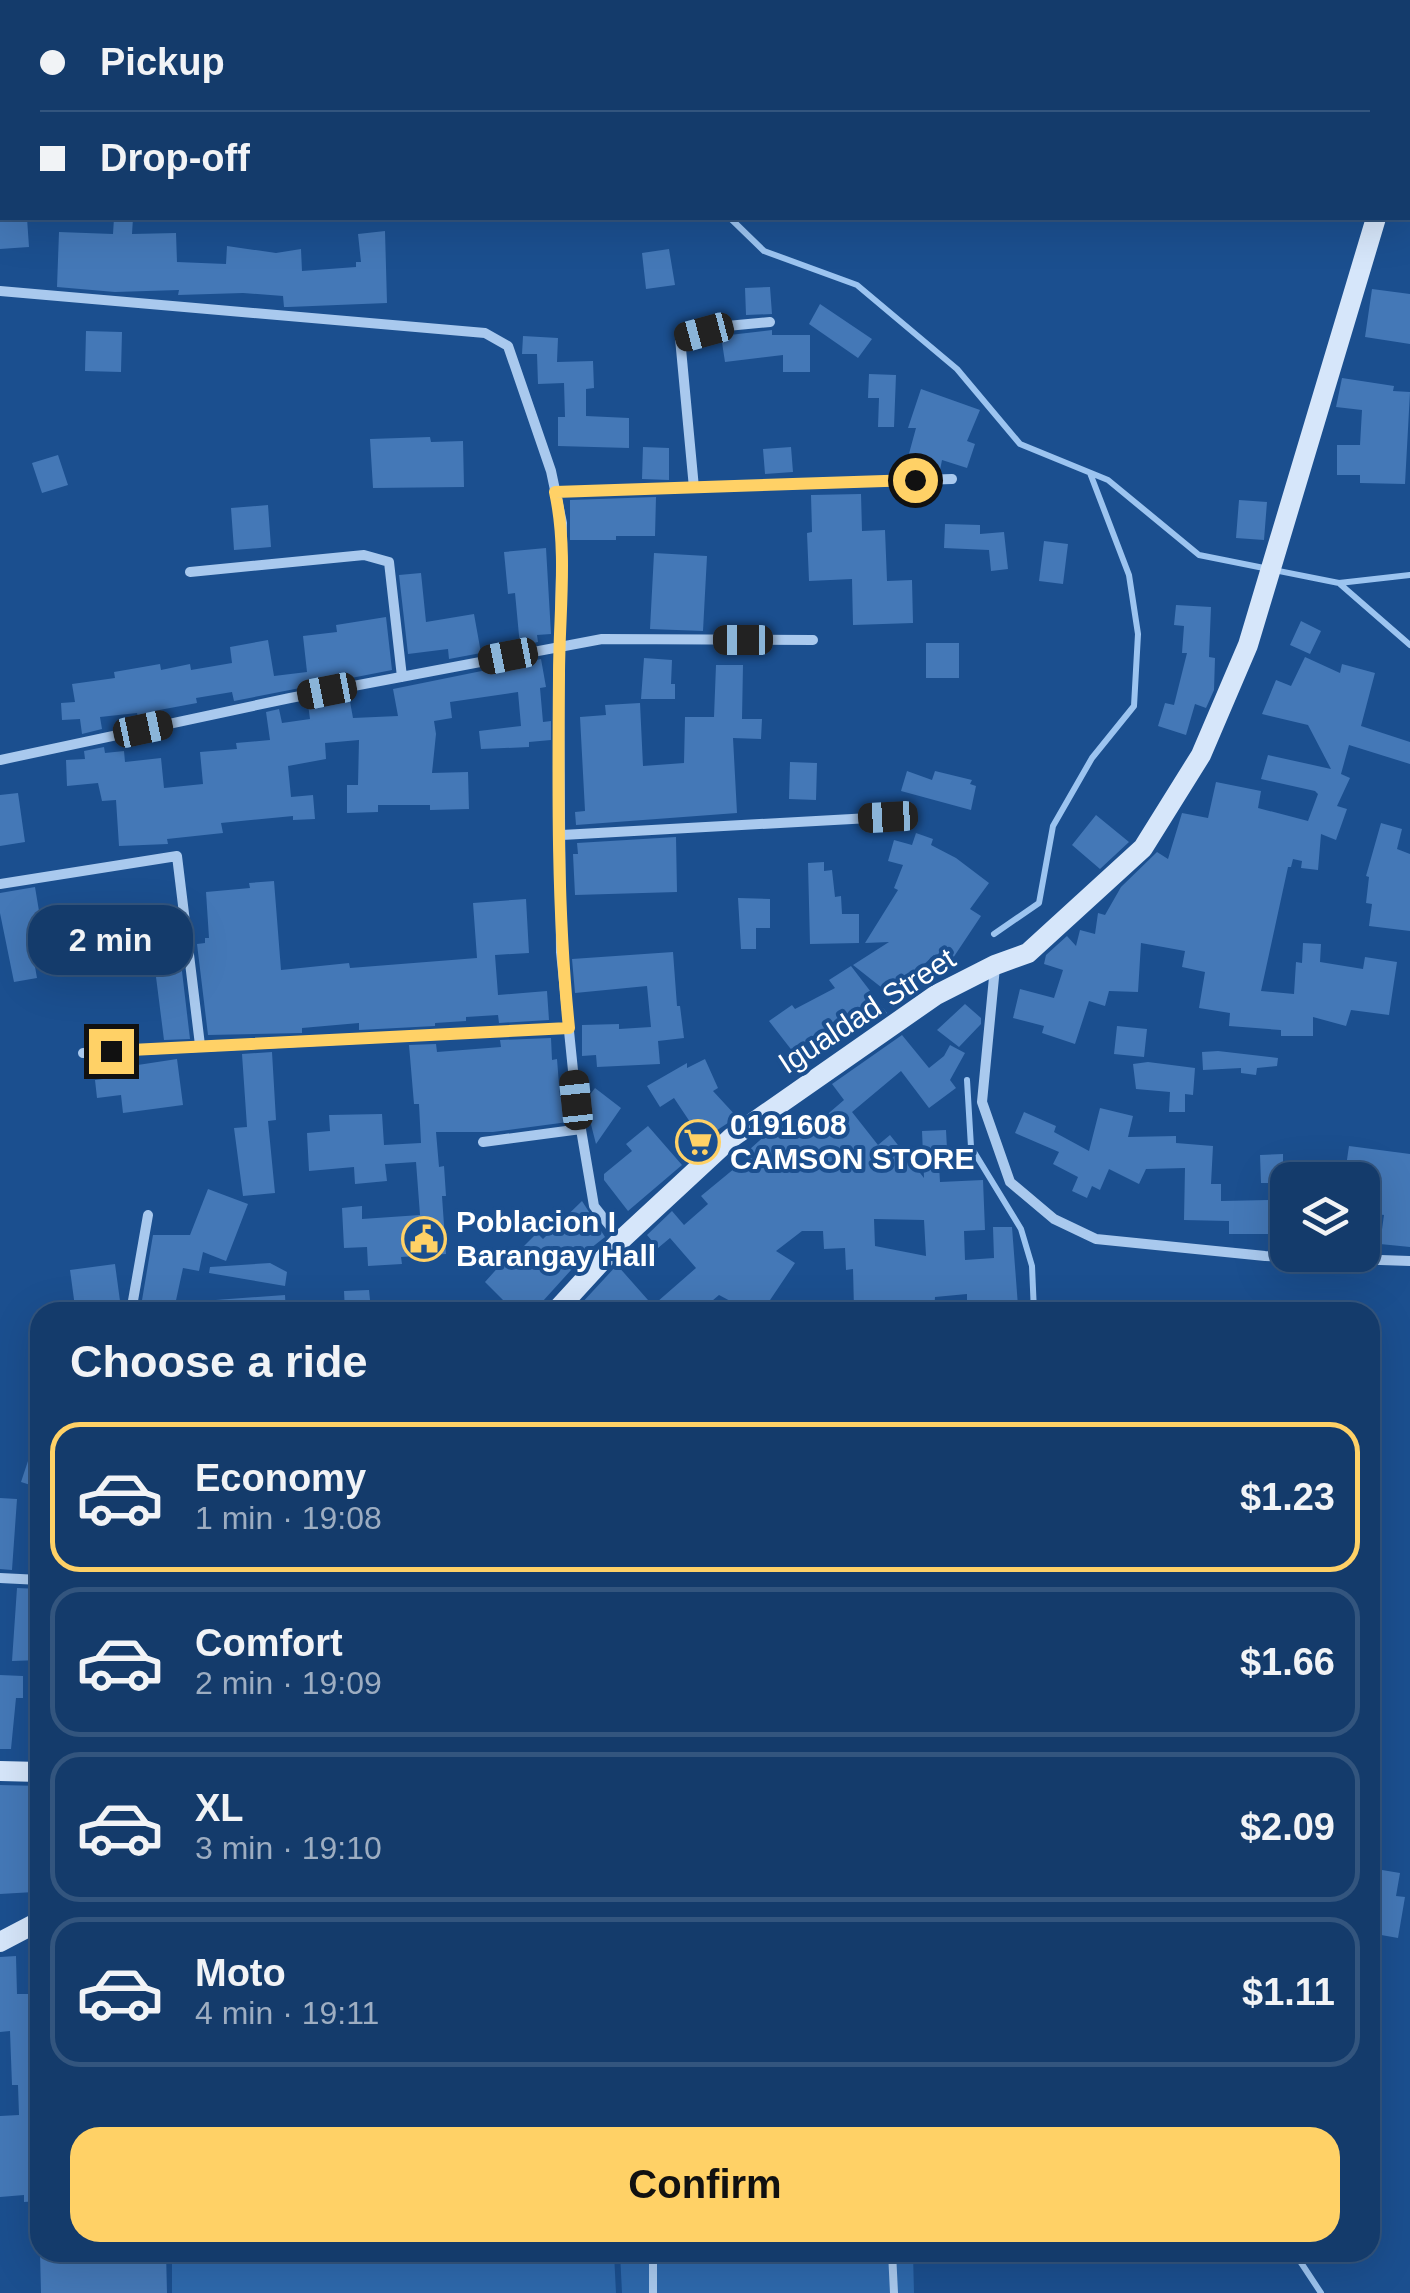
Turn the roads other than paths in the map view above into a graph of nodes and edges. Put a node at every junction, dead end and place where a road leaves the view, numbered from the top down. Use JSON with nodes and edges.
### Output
{"nodes":[{"id":1,"x":1375,"y":220,"type":"edge"},
{"id":2,"x":0,"y":290,"type":"edge"},
{"id":3,"x":770,"y":322,"type":"dead end"},
{"id":4,"x":952,"y":480,"type":"dead end"},
{"id":5,"x":694,"y":488,"type":"junction"},
{"id":6,"x":555,"y":492,"type":"junction"},
{"id":7,"x":190,"y":572,"type":"dead end"},
{"id":8,"x":813,"y":640,"type":"dead end"},
{"id":9,"x":559,"y":650,"type":"junction"},
{"id":10,"x":402,"y":676,"type":"junction"},
{"id":11,"x":0,"y":760,"type":"edge"},
{"id":12,"x":888,"y":817,"type":"dead end"},
{"id":13,"x":562,"y":835,"type":"junction"},
{"id":14,"x":0,"y":884,"type":"edge"},
{"id":15,"x":995,"y":965,"type":"junction"},
{"id":16,"x":569,"y":1028,"type":"junction"},
{"id":17,"x":200,"y":1045,"type":"junction"},
{"id":18,"x":83,"y":1053,"type":"dead end"},
{"id":19,"x":581,"y":1129,"type":"junction"},
{"id":20,"x":483,"y":1142,"type":"dead end"},
{"id":21,"x":148,"y":1215,"type":"dead end"},
{"id":22,"x":621,"y":1240,"type":"junction"},
{"id":23,"x":1410,"y":1261,"type":"edge"},
{"id":24,"x":133,"y":1302,"type":"edge"},
{"id":25,"x":564,"y":1302,"type":"edge"},
{"id":26,"x":0,"y":1578,"type":"edge"},
{"id":27,"x":30,"y":1580,"type":"edge"},
{"id":28,"x":0,"y":1771,"type":"edge"},
{"id":29,"x":30,"y":1772,"type":"edge"},
{"id":30,"x":30,"y":1926,"type":"edge"},
{"id":31,"x":0,"y":1942,"type":"edge"},
{"id":32,"x":653,"y":2262,"type":"edge"},
{"id":33,"x":892,"y":2262,"type":"edge"},
{"id":34,"x":652,"y":2293,"type":"edge"},
{"id":35,"x":894,"y":2293,"type":"edge"}],
"edges":[{"from":1,"to":15,"type":"street","name":"Igualdad Street"},
{"from":2,"to":6,"type":"street"},
{"from":3,"to":5,"type":"street"},
{"from":4,"to":5,"type":"street"},
{"from":5,"to":6,"type":"street"},
{"from":6,"to":9,"type":"street"},
{"from":7,"to":10,"type":"street"},
{"from":8,"to":9,"type":"street"},
{"from":9,"to":10,"type":"street"},
{"from":9,"to":13,"type":"street"},
{"from":10,"to":11,"type":"street"},
{"from":12,"to":13,"type":"street"},
{"from":13,"to":16,"type":"street"},
{"from":14,"to":17,"type":"street"},
{"from":15,"to":22,"type":"street","name":"Igualdad Street"},
{"from":15,"to":23,"type":"street"},
{"from":16,"to":17,"type":"street"},
{"from":16,"to":19,"type":"street"},
{"from":17,"to":18,"type":"street"},
{"from":19,"to":20,"type":"street"},
{"from":19,"to":22,"type":"street"},
{"from":21,"to":24,"type":"street"},
{"from":22,"to":25,"type":"street","name":"Igualdad Street"},
{"from":26,"to":27,"type":"street"},
{"from":28,"to":29,"type":"street"},
{"from":30,"to":31,"type":"street"},
{"from":32,"to":34,"type":"lane"},
{"from":33,"to":35,"type":"lane"}]}
